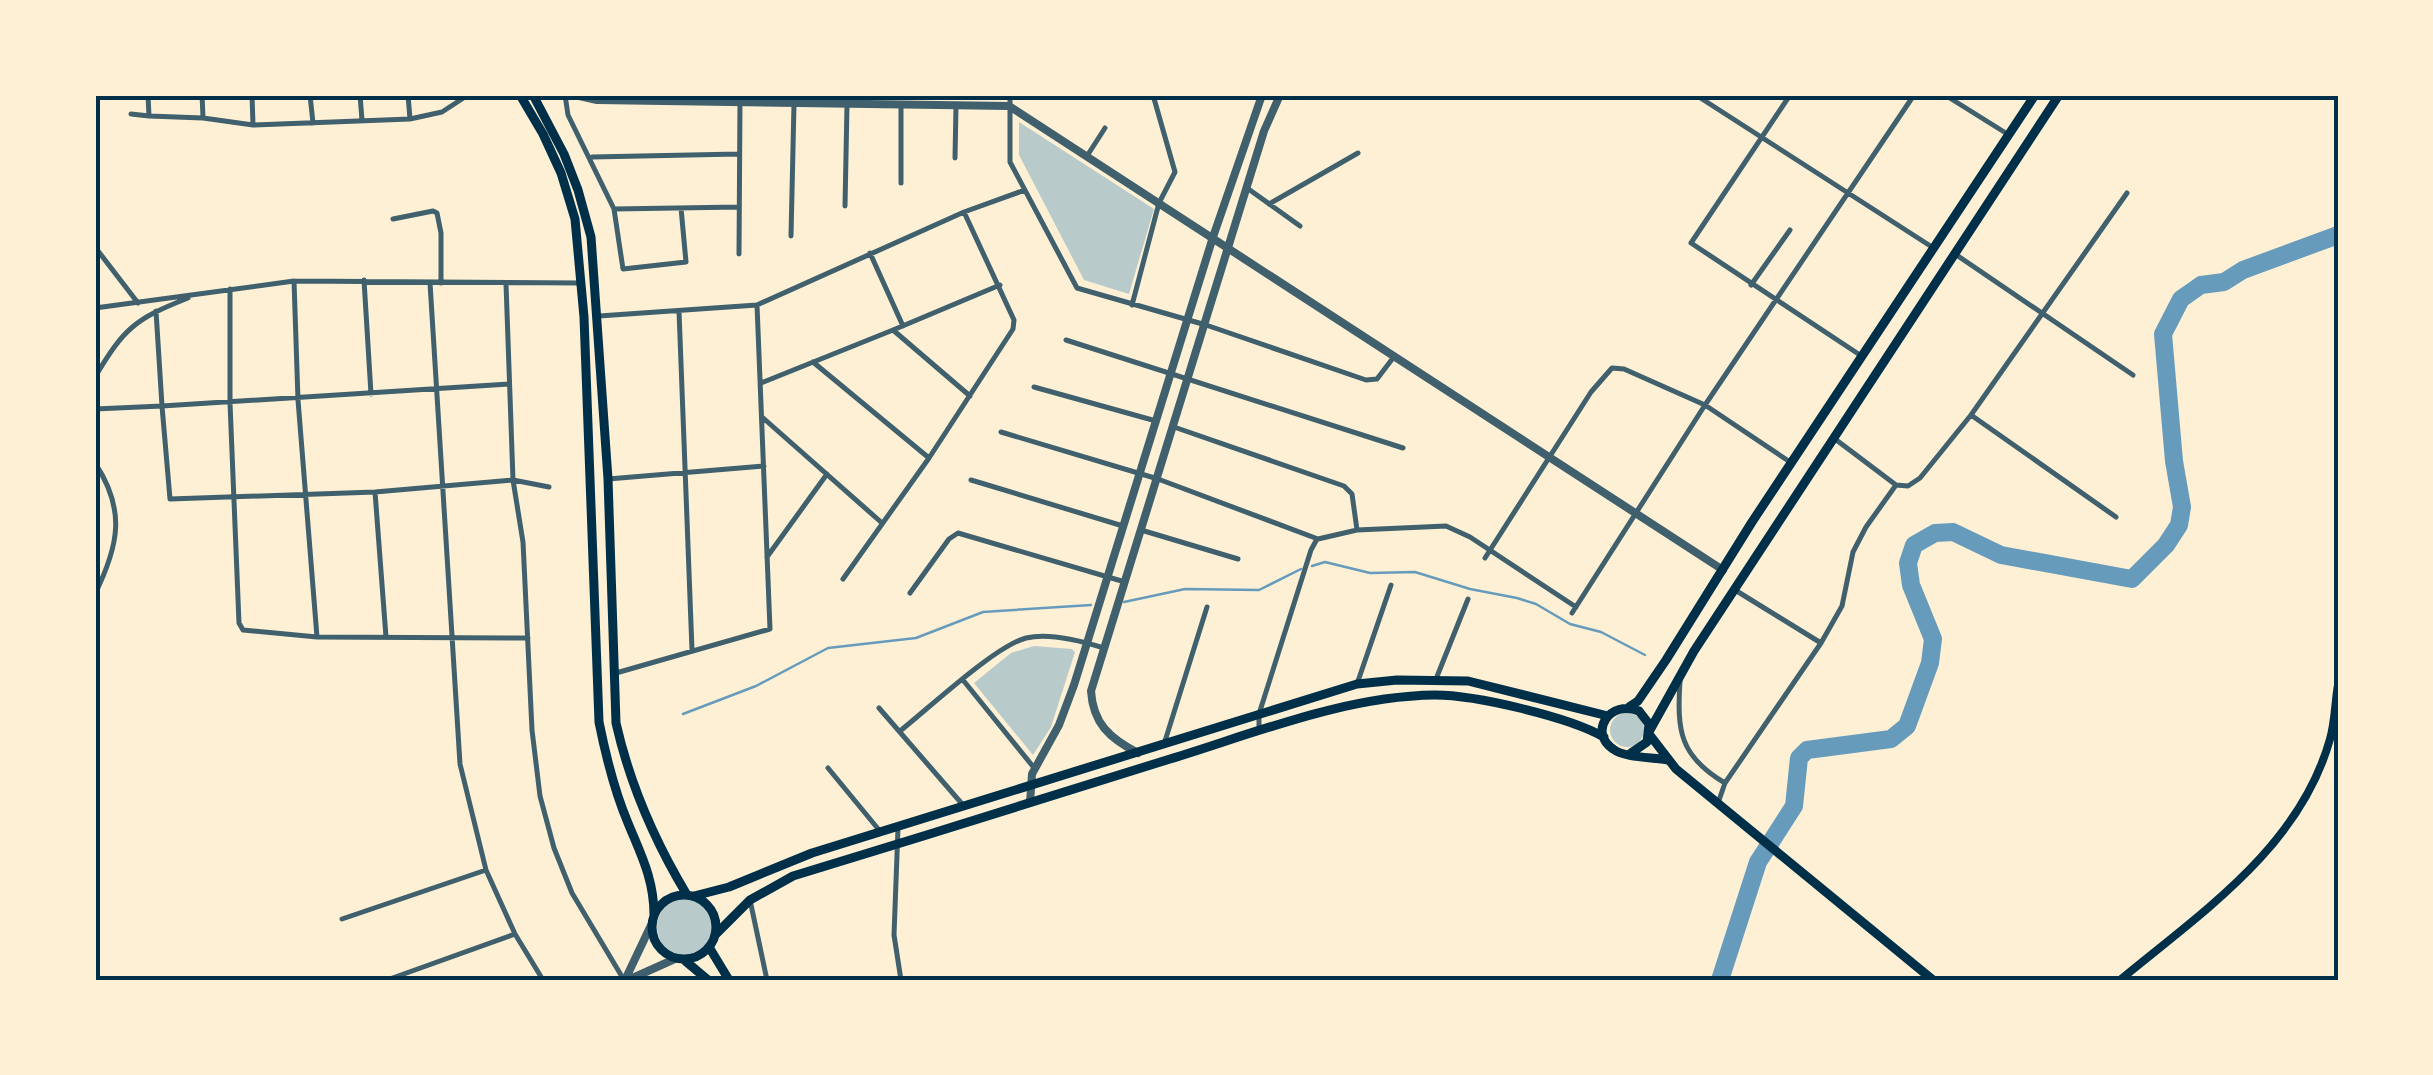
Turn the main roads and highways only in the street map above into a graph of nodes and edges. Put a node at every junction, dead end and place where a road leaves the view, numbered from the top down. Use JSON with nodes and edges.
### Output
{"nodes":[{"id":1,"x":520,"y":95,"type":"edge"},
{"id":2,"x":534,"y":95,"type":"edge"},
{"id":3,"x":2036,"y":95,"type":"edge"},
{"id":4,"x":2059,"y":95,"type":"edge"},
{"id":5,"x":1974,"y":188,"type":"junction"},
{"id":6,"x":1991,"y":200,"type":"junction"},
{"id":7,"x":1901,"y":299,"type":"junction"},
{"id":8,"x":1919,"y":310,"type":"junction"},
{"id":9,"x":1828,"y":409,"type":"junction"},
{"id":10,"x":1847,"y":421,"type":"junction"},
{"id":11,"x":1752,"y":522,"type":"junction"},
{"id":12,"x":1771,"y":534,"type":"junction"},
{"id":13,"x":1685,"y":632,"type":"junction"},
{"id":14,"x":1700,"y":642,"type":"junction"},
{"id":15,"x":2338,"y":685,"type":"edge"},
{"id":16,"x":1629,"y":707,"type":"junction"},
{"id":17,"x":1608,"y":716,"type":"junction"},
{"id":18,"x":1649,"y":732,"type":"junction"},
{"id":19,"x":1604,"y":737,"type":"junction"},
{"id":20,"x":1631,"y":753,"type":"junction"},
{"id":21,"x":1668,"y":760,"type":"junction"},
{"id":22,"x":788,"y":863,"type":"junction"},
{"id":23,"x":793,"y":876,"type":"junction"},
{"id":24,"x":691,"y":895,"type":"junction"},
{"id":25,"x":653,"y":918,"type":"junction"},
{"id":26,"x":716,"y":934,"type":"junction"},
{"id":27,"x":710,"y":946,"type":"junction"},
{"id":28,"x":680,"y":958,"type":"junction"},
{"id":29,"x":708,"y":980,"type":"edge"},
{"id":30,"x":729,"y":980,"type":"edge"},
{"id":31,"x":1933,"y":980,"type":"edge"},
{"id":32,"x":2120,"y":980,"type":"edge"}],
"edges":[{"from":1,"to":25,"type":"main road"},
{"from":2,"to":24,"type":"main road"},
{"from":3,"to":5,"type":"main road"},
{"from":4,"to":6,"type":"main road"},
{"from":5,"to":6,"type":"main road"},
{"from":5,"to":7,"type":"main road"},
{"from":6,"to":8,"type":"main road"},
{"from":7,"to":8,"type":"main road"},
{"from":7,"to":9,"type":"main road"},
{"from":8,"to":10,"type":"main road"},
{"from":9,"to":10,"type":"main road"},
{"from":9,"to":11,"type":"main road"},
{"from":10,"to":12,"type":"main road"},
{"from":11,"to":12,"type":"main road"},
{"from":11,"to":13,"type":"main road"},
{"from":12,"to":14,"type":"main road"},
{"from":13,"to":14,"type":"main road"},
{"from":13,"to":16,"type":"main road"},
{"from":14,"to":18,"type":"main road"},
{"from":15,"to":32,"type":"main road"},
{"from":16,"to":17,"type":"main road"},
{"from":16,"to":18,"type":"main road"},
{"from":17,"to":19,"type":"main road"},
{"from":17,"to":22,"type":"main road"},
{"from":18,"to":20,"type":"main road"},
{"from":18,"to":21,"type":"main road"},
{"from":19,"to":20,"type":"main road"},
{"from":19,"to":23,"type":"main road"},
{"from":20,"to":21,"type":"main road"},
{"from":21,"to":31,"type":"main road"},
{"from":22,"to":23,"type":"main road"},
{"from":22,"to":24,"type":"main road"},
{"from":23,"to":26,"type":"main road"},
{"from":24,"to":25,"type":"main road"},
{"from":24,"to":26,"type":"main road"},
{"from":25,"to":28,"type":"main road"},
{"from":26,"to":27,"type":"main road"},
{"from":27,"to":28,"type":"main road"},
{"from":27,"to":30,"type":"main road"},
{"from":28,"to":29,"type":"main road"}]}
